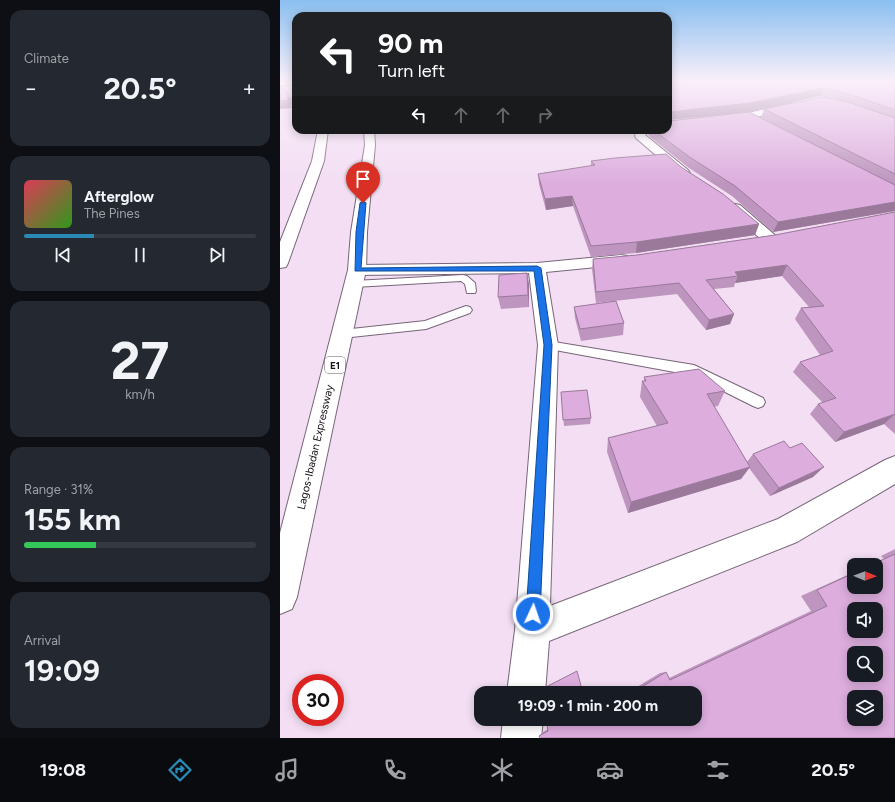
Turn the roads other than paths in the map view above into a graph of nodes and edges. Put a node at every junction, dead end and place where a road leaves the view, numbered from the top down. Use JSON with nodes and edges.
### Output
{"nodes":[{"id":1,"x":748,"y":116,"type":"joint"},
{"id":2,"x":761,"y":123,"type":"edge"},
{"id":3,"x":672,"y":125,"type":"edge"},
{"id":4,"x":322,"y":134,"type":"edge"},
{"id":5,"x":369,"y":134,"type":"edge"},
{"id":6,"x":640,"y":134,"type":"edge"},
{"id":7,"x":696,"y":180,"type":"edge"},
{"id":8,"x":726,"y":200,"type":"edge"},
{"id":9,"x":748,"y":242,"type":"edge"},
{"id":10,"x":636,"y":259,"type":"edge"},
{"id":11,"x":280,"y":264,"type":"edge"},
{"id":12,"x":537,"y":268,"type":"junction"},
{"id":13,"x":356,"y":277,"type":"junction"},
{"id":14,"x":470,"y":291,"type":"dead end"},
{"id":15,"x":466,"y":310,"type":"dead end"},
{"id":16,"x":342,"y":334,"type":"junction"},
{"id":17,"x":548,"y":345,"type":"junction"},
{"id":18,"x":758,"y":402,"type":"dead end"},
{"id":19,"x":895,"y":469,"type":"edge"},
{"id":20,"x":280,"y":597,"type":"edge"},
{"id":21,"x":532,"y":630,"type":"junction"},
{"id":22,"x":527,"y":686,"type":"edge"},
{"id":23,"x":522,"y":726,"type":"edge"},
{"id":24,"x":521,"y":738,"type":"edge"}],
"edges":[{"from":1,"to":2,"type":"main road"},
{"from":1,"to":3,"type":"main road"},
{"from":4,"to":11,"type":"main road"},
{"from":5,"to":13,"type":"main road","name":"Lagos-Ibadan Expressway","number":"E1"},
{"from":6,"to":7,"type":"main road"},
{"from":8,"to":9,"type":"main road"},
{"from":10,"to":12,"type":"main road"},
{"from":12,"to":13,"type":"main road"},
{"from":12,"to":17,"type":"main road"},
{"from":13,"to":14,"type":"lane"},
{"from":13,"to":16,"type":"main road","name":"Lagos-Ibadan Expressway","number":"E1"},
{"from":15,"to":16,"type":"lane"},
{"from":16,"to":20,"type":"main road","name":"Lagos-Ibadan Expressway","number":"E1"},
{"from":17,"to":18,"type":"lane"},
{"from":17,"to":21,"type":"main road"},
{"from":19,"to":21,"type":"main road"},
{"from":21,"to":22,"type":"main road"},
{"from":23,"to":24,"type":"main road"}]}
